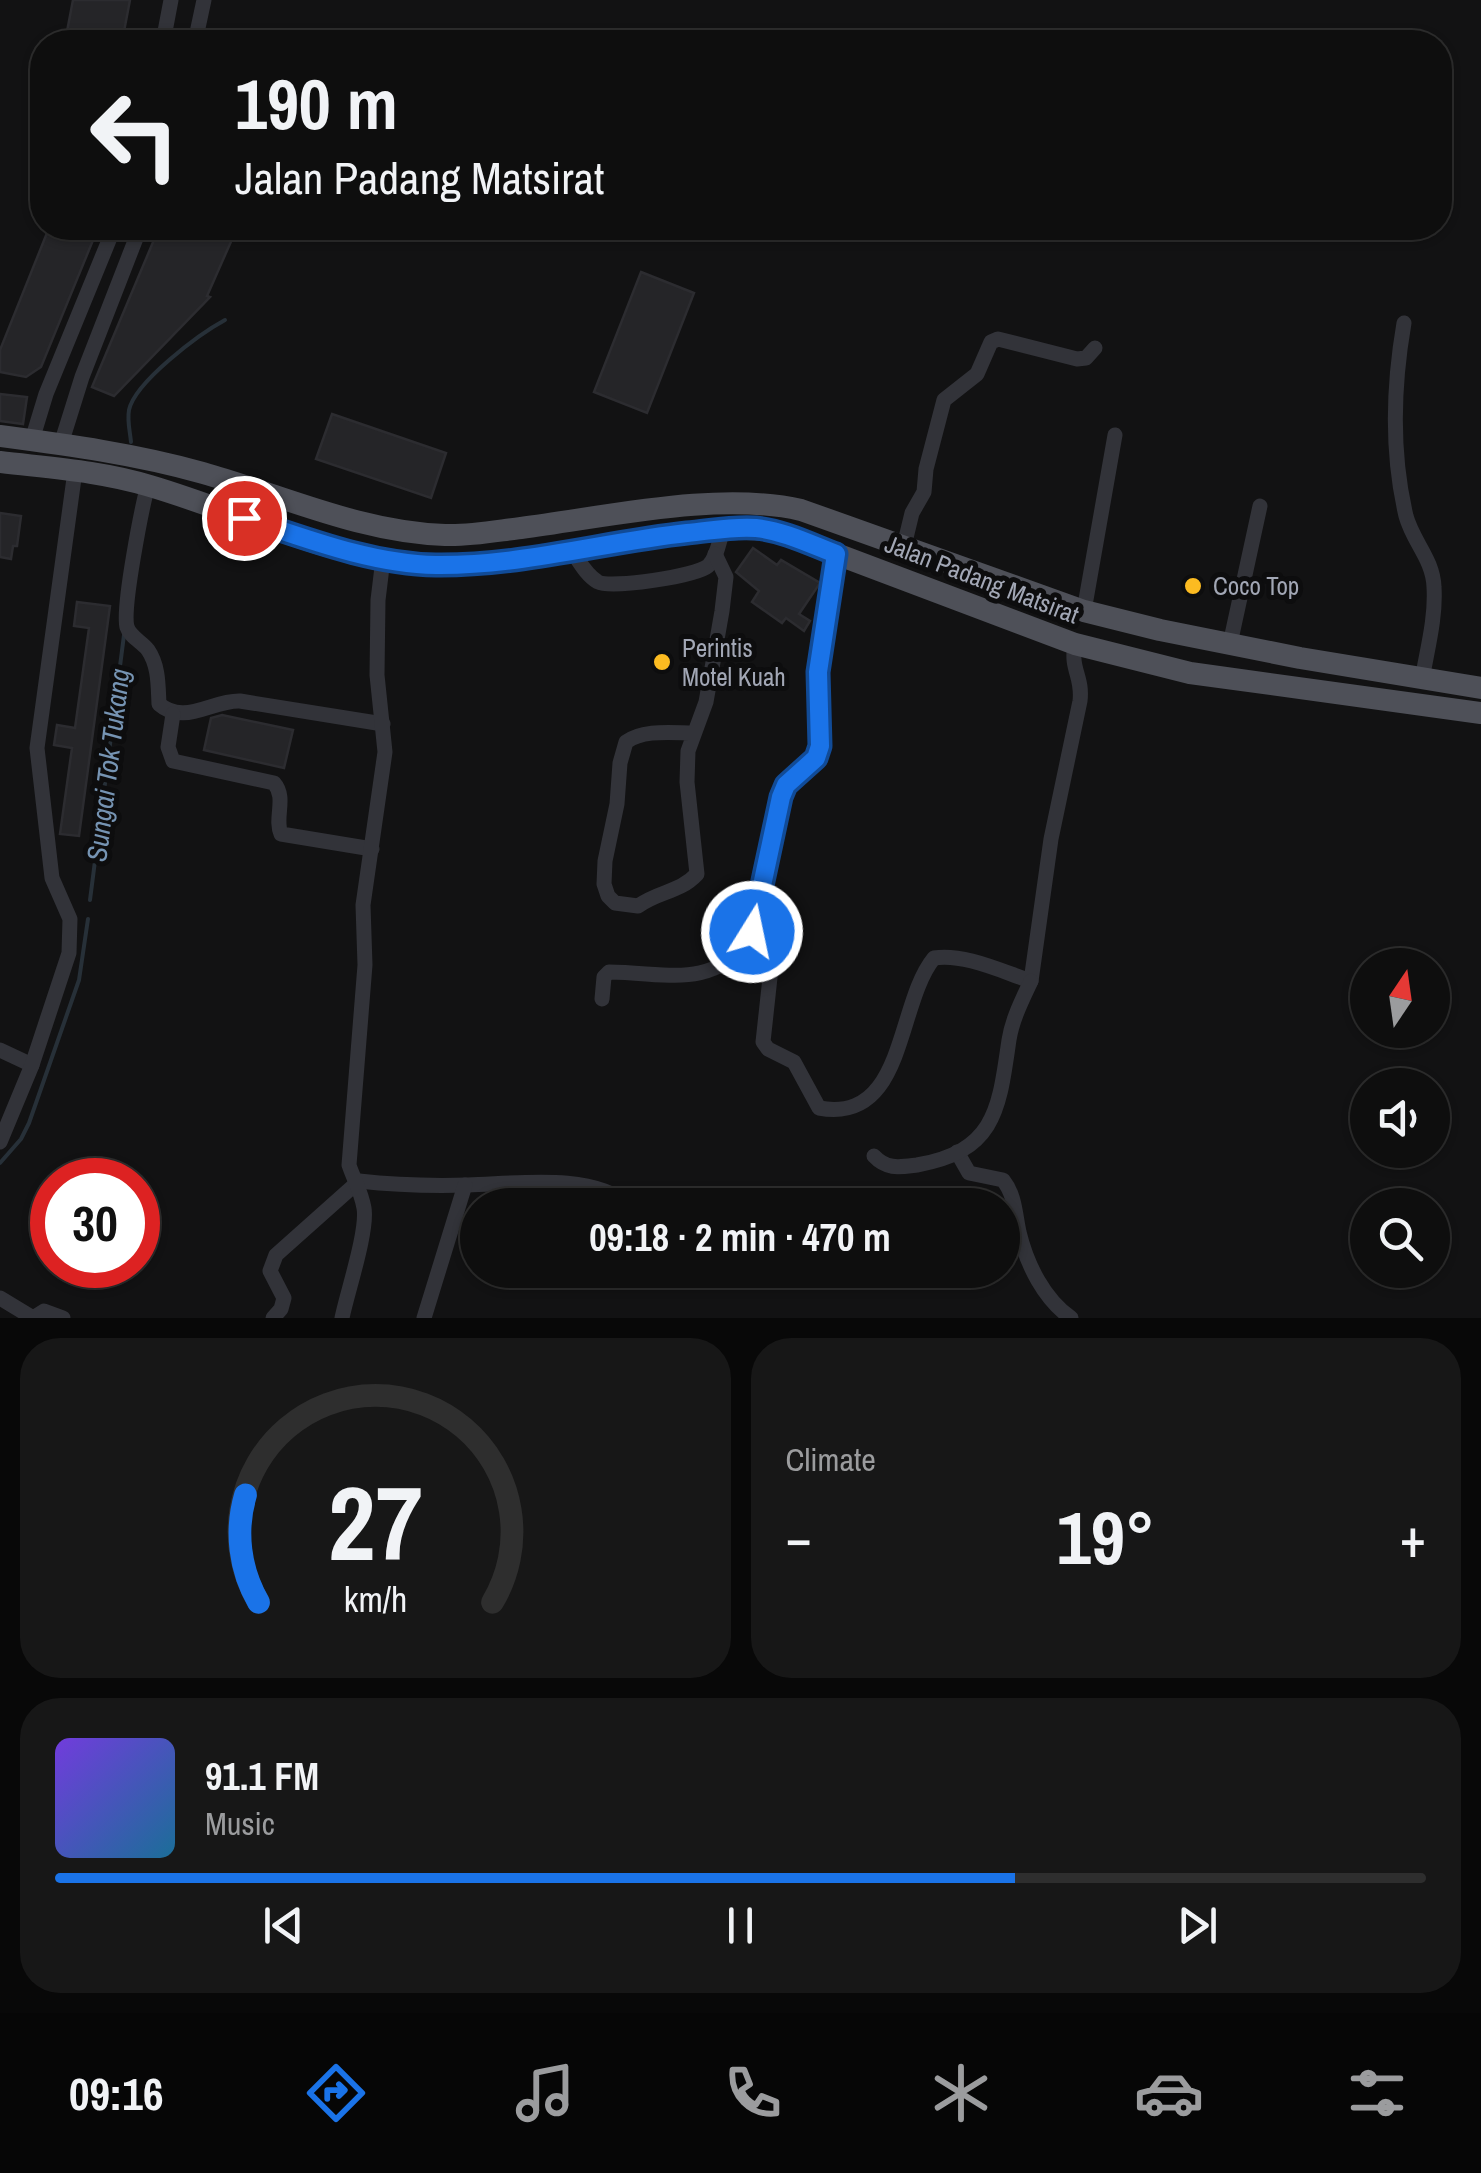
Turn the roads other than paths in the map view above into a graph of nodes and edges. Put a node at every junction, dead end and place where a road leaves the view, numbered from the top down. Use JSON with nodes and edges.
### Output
{"nodes":[{"id":1,"x":171,"y":0,"type":"edge"},
{"id":2,"x":204,"y":0,"type":"edge"},
{"id":3,"x":165,"y":30,"type":"edge"},
{"id":4,"x":198,"y":30,"type":"edge"},
{"id":5,"x":109,"y":240,"type":"edge"},
{"id":6,"x":135,"y":240,"type":"edge"},
{"id":7,"x":1404,"y":323,"type":"dead end"},
{"id":8,"x":1095,"y":348,"type":"dead end"},
{"id":9,"x":0,"y":436,"type":"edge"},
{"id":10,"x":1115,"y":436,"type":"dead end"},
{"id":11,"x":32,"y":440,"type":"junction"},
{"id":12,"x":61,"y":444,"type":"junction"},
{"id":13,"x":0,"y":462,"type":"edge"},
{"id":14,"x":75,"y":470,"type":"junction"},
{"id":15,"x":148,"y":485,"type":"junction"},
{"id":16,"x":1260,"y":506,"type":"dead end"},
{"id":17,"x":723,"y":530,"type":"junction"},
{"id":18,"x":904,"y":546,"type":"junction"},
{"id":19,"x":572,"y":550,"type":"junction"},
{"id":20,"x":715,"y":554,"type":"junction"},
{"id":21,"x":836,"y":554,"type":"junction"},
{"id":22,"x":383,"y":558,"type":"junction"},
{"id":23,"x":1084,"y":611,"type":"junction"},
{"id":24,"x":1075,"y":644,"type":"junction"},
{"id":25,"x":1230,"y":644,"type":"junction"},
{"id":26,"x":1422,"y":680,"type":"junction"},
{"id":27,"x":1481,"y":688,"type":"edge"},
{"id":28,"x":1481,"y":713,"type":"edge"},
{"id":29,"x":173,"y":714,"type":"junction"},
{"id":30,"x":383,"y":724,"type":"junction"},
{"id":31,"x":694,"y":733,"type":"junction"},
{"id":32,"x":372,"y":849,"type":"junction"},
{"id":33,"x":755,"y":941,"type":"junction"},
{"id":34,"x":1031,"y":982,"type":"junction"},
{"id":35,"x":602,"y":999,"type":"dead end"},
{"id":36,"x":0,"y":1050,"type":"edge"},
{"id":37,"x":32,"y":1064,"type":"junction"},
{"id":38,"x":0,"y":1142,"type":"edge"},
{"id":39,"x":957,"y":1152,"type":"junction"},
{"id":40,"x":874,"y":1156,"type":"dead end"},
{"id":41,"x":359,"y":1181,"type":"junction"},
{"id":42,"x":465,"y":1185,"type":"junction"},
{"id":43,"x":592,"y":1188,"type":"edge"},
{"id":44,"x":0,"y":1298,"type":"edge"},
{"id":45,"x":63,"y":1318,"type":"edge"},
{"id":46,"x":273,"y":1318,"type":"edge"},
{"id":47,"x":342,"y":1318,"type":"edge"},
{"id":48,"x":424,"y":1318,"type":"edge"},
{"id":49,"x":1072,"y":1318,"type":"edge"}],
"edges":[{"from":1,"to":3,"type":"street"},
{"from":2,"to":4,"type":"street"},
{"from":5,"to":11,"type":"street"},
{"from":6,"to":12,"type":"street"},
{"from":7,"to":26,"type":"street"},
{"from":8,"to":18,"type":"street"},
{"from":9,"to":11,"type":"main road","name":"Jalan Padang Matsirat"},
{"from":10,"to":23,"type":"street"},
{"from":11,"to":12,"type":"main road","name":"Jalan Padang Matsirat"},
{"from":12,"to":18,"type":"main road","name":"Jalan Padang Matsirat"},
{"from":13,"to":14,"type":"main road","name":"Jalan Padang Matsirat"},
{"from":14,"to":15,"type":"main road","name":"Jalan Padang Matsirat"},
{"from":14,"to":37,"type":"street"},
{"from":15,"to":22,"type":"main road","name":"Jalan Padang Matsirat"},
{"from":15,"to":29,"type":"street"},
{"from":16,"to":25,"type":"street"},
{"from":17,"to":19,"type":"main road","name":"Jalan Padang Matsirat"},
{"from":17,"to":20,"type":"street"},
{"from":17,"to":21,"type":"main road","name":"Jalan Padang Matsirat"},
{"from":18,"to":23,"type":"main road","name":"Jalan Padang Matsirat"},
{"from":19,"to":20,"type":"street"},
{"from":19,"to":22,"type":"main road","name":"Jalan Padang Matsirat"},
{"from":20,"to":31,"type":"street"},
{"from":21,"to":24,"type":"main road","name":"Jalan Padang Matsirat"},
{"from":21,"to":33,"type":"street"},
{"from":22,"to":30,"type":"street"},
{"from":23,"to":24,"type":"main road"},
{"from":23,"to":25,"type":"main road","name":"Jalan Padang Matsirat"},
{"from":24,"to":28,"type":"main road","name":"Jalan Padang Matsirat"},
{"from":24,"to":34,"type":"street"},
{"from":25,"to":26,"type":"main road","name":"Jalan Padang Matsirat"},
{"from":26,"to":27,"type":"main road","name":"Jalan Padang Matsirat"},
{"from":29,"to":30,"type":"street"},
{"from":29,"to":32,"type":"street"},
{"from":30,"to":32,"type":"street"},
{"from":31,"to":31,"type":"street"},
{"from":32,"to":41,"type":"street"},
{"from":33,"to":34,"type":"street"},
{"from":33,"to":35,"type":"street"},
{"from":34,"to":39,"type":"street"},
{"from":36,"to":37,"type":"street"},
{"from":37,"to":38,"type":"street"},
{"from":39,"to":40,"type":"street"},
{"from":39,"to":49,"type":"street"},
{"from":41,"to":42,"type":"street"},
{"from":41,"to":46,"type":"street"},
{"from":41,"to":47,"type":"street"},
{"from":42,"to":43,"type":"street"},
{"from":42,"to":48,"type":"street"},
{"from":44,"to":45,"type":"street"}]}
